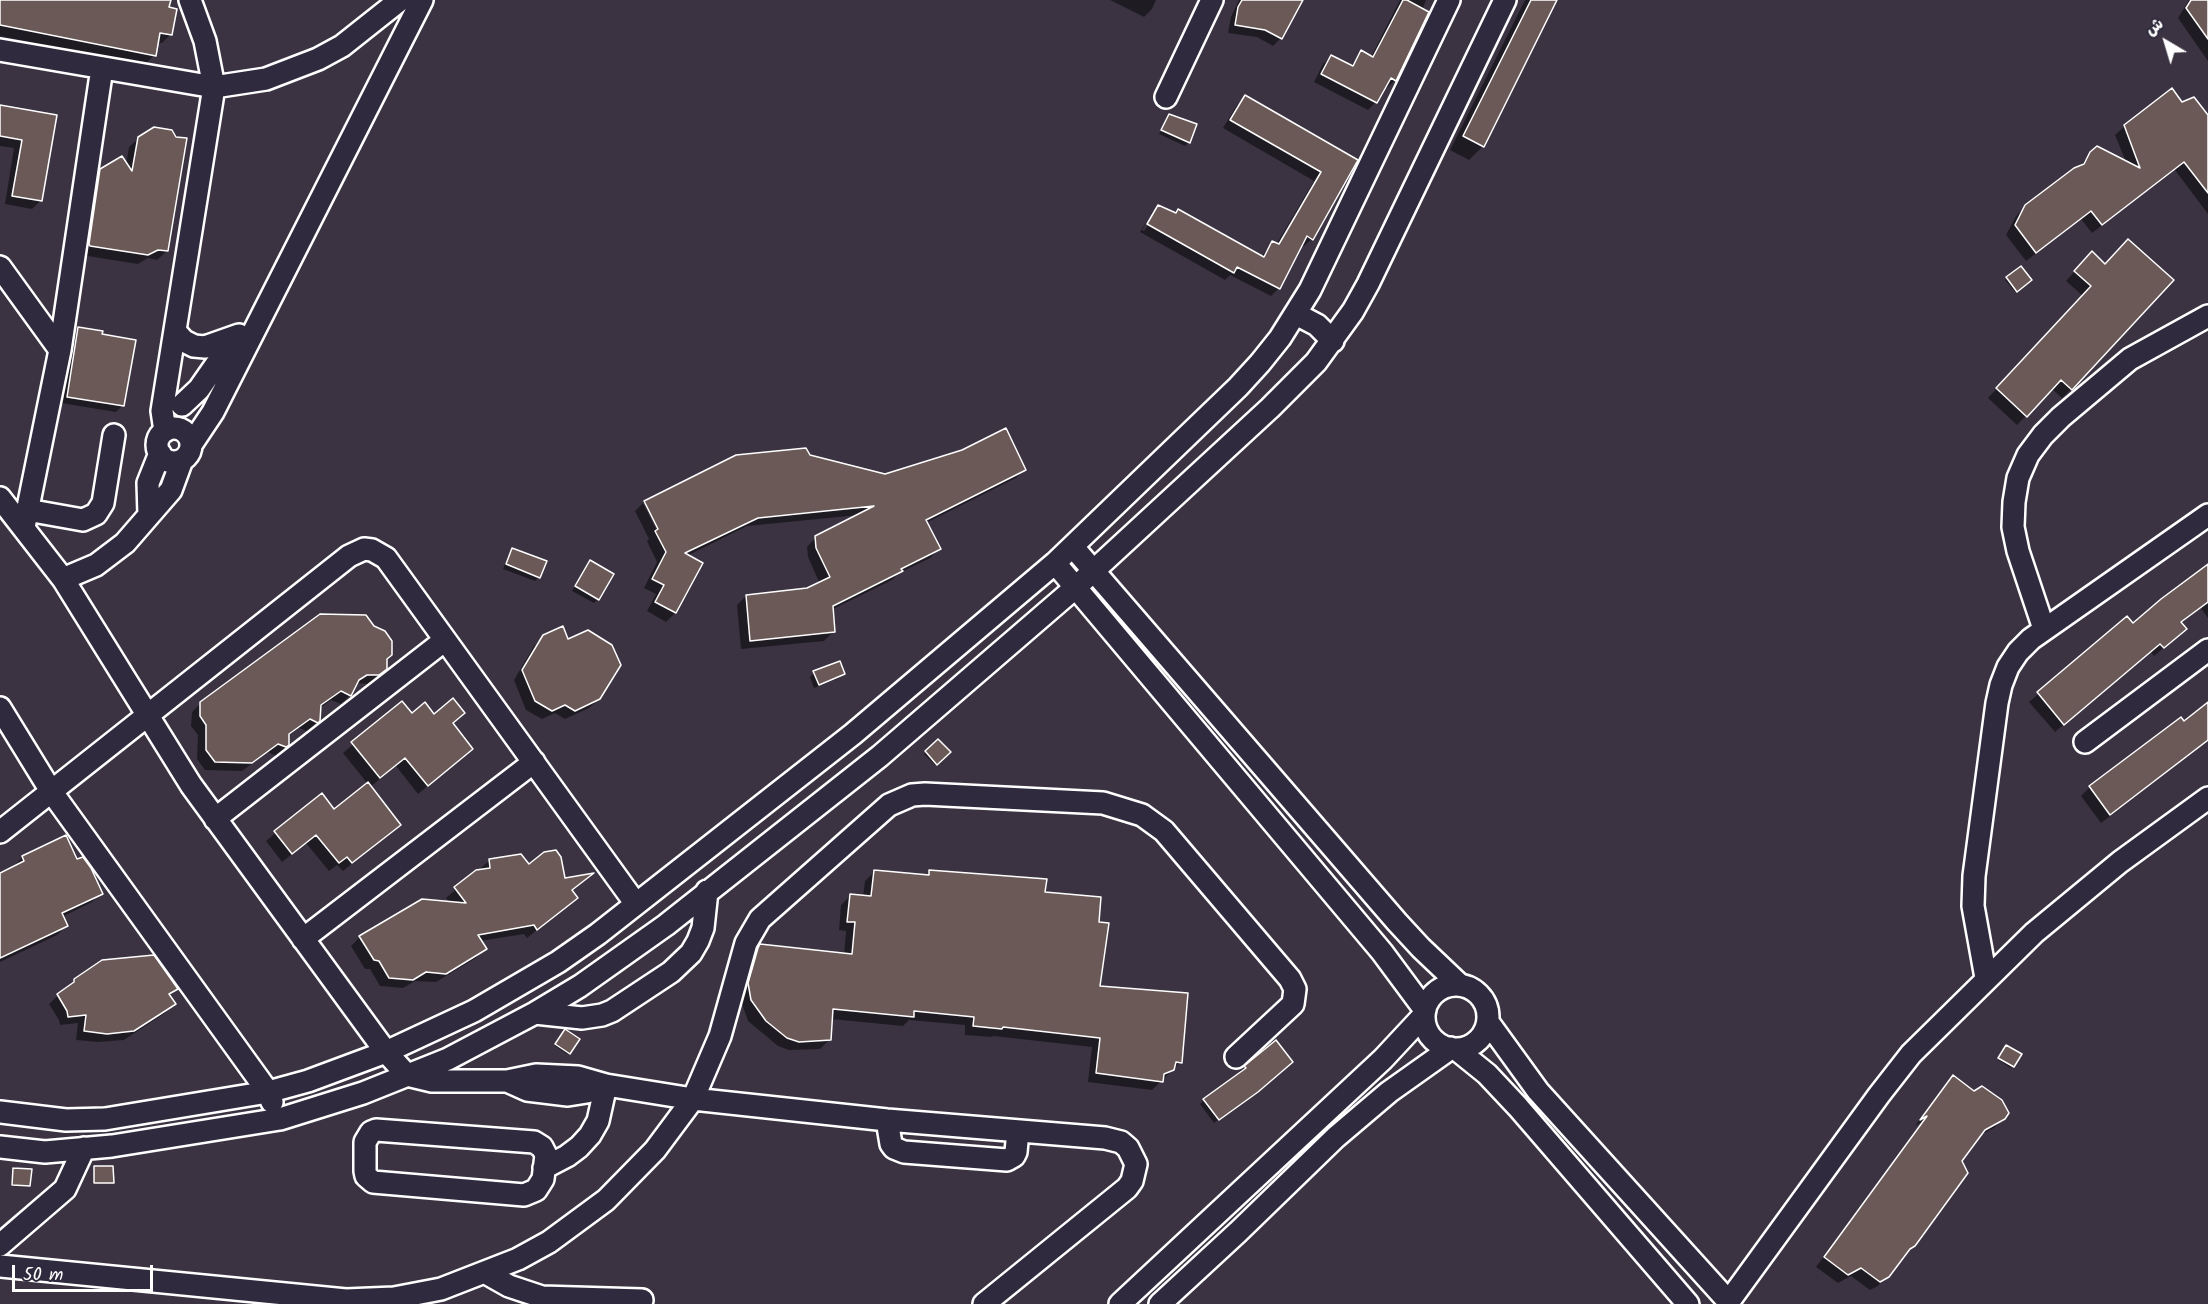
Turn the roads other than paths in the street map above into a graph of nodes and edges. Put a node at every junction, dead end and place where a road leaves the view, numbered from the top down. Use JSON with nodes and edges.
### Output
{"nodes":[{"id":1,"x":189,"y":0,"type":"edge"},
{"id":2,"x":400,"y":0,"type":"edge"},
{"id":3,"x":422,"y":0,"type":"edge"},
{"id":4,"x":1212,"y":0,"type":"edge"},
{"id":5,"x":1449,"y":0,"type":"edge"},
{"id":6,"x":1505,"y":0,"type":"edge"},
{"id":7,"x":0,"y":50,"type":"edge"},
{"id":8,"x":102,"y":69,"type":"junction"},
{"id":9,"x":214,"y":87,"type":"junction"},
{"id":10,"x":1166,"y":97,"type":"dead end"},
{"id":11,"x":0,"y":267,"type":"edge"},
{"id":12,"x":1296,"y":314,"type":"junction"},
{"id":13,"x":2208,"y":316,"type":"edge"},
{"id":14,"x":175,"y":332,"type":"junction"},
{"id":15,"x":245,"y":333,"type":"junction"},
{"id":16,"x":1333,"y":341,"type":"junction"},
{"id":17,"x":60,"y":350,"type":"junction"},
{"id":18,"x":170,"y":367,"type":"junction"},
{"id":19,"x":182,"y":405,"type":"junction"},
{"id":20,"x":114,"y":435,"type":"dead end"},
{"id":21,"x":180,"y":441,"type":"junction"},
{"id":22,"x":0,"y":498,"type":"edge"},
{"id":23,"x":2208,"y":515,"type":"edge"},
{"id":24,"x":149,"y":516,"type":"junction"},
{"id":25,"x":25,"y":519,"type":"junction"},
{"id":26,"x":1073,"y":547,"type":"junction"},
{"id":27,"x":1055,"y":563,"type":"junction"},
{"id":28,"x":1094,"y":570,"type":"junction"},
{"id":29,"x":63,"y":579,"type":"junction"},
{"id":30,"x":1076,"y":587,"type":"junction"},
{"id":31,"x":2044,"y":629,"type":"junction"},
{"id":32,"x":445,"y":640,"type":"junction"},
{"id":33,"x":2208,"y":650,"type":"edge"},
{"id":34,"x":0,"y":708,"type":"edge"},
{"id":35,"x":148,"y":716,"type":"junction"},
{"id":36,"x":2085,"y":742,"type":"dead end"},
{"id":37,"x":534,"y":762,"type":"junction"},
{"id":38,"x":51,"y":791,"type":"junction"},
{"id":39,"x":2208,"y":798,"type":"edge"},
{"id":40,"x":215,"y":819,"type":"junction"},
{"id":41,"x":0,"y":832,"type":"edge"},
{"id":42,"x":707,"y":891,"type":"junction"},
{"id":43,"x":636,"y":904,"type":"junction"},
{"id":44,"x":303,"y":939,"type":"junction"},
{"id":45,"x":1986,"y":978,"type":"junction"},
{"id":46,"x":1460,"y":985,"type":"junction"},
{"id":47,"x":1425,"y":1012,"type":"junction"},
{"id":48,"x":535,"y":1013,"type":"junction"},
{"id":49,"x":1488,"y":1022,"type":"junction"},
{"id":50,"x":1454,"y":1049,"type":"junction"},
{"id":51,"x":386,"y":1052,"type":"junction"},
{"id":52,"x":1236,"y":1057,"type":"dead end"},
{"id":53,"x":407,"y":1075,"type":"junction"},
{"id":54,"x":606,"y":1085,"type":"junction"},
{"id":55,"x":268,"y":1092,"type":"junction"},
{"id":56,"x":693,"y":1099,"type":"junction"},
{"id":57,"x":0,"y":1112,"type":"edge"},
{"id":58,"x":280,"y":1119,"type":"junction"},
{"id":59,"x":888,"y":1120,"type":"junction"},
{"id":60,"x":1018,"y":1131,"type":"junction"},
{"id":61,"x":0,"y":1147,"type":"edge"},
{"id":62,"x":84,"y":1148,"type":"junction"},
{"id":63,"x":544,"y":1168,"type":"junction"},
{"id":64,"x":0,"y":1245,"type":"edge"},
{"id":65,"x":0,"y":1266,"type":"edge"},
{"id":66,"x":486,"y":1273,"type":"junction"},
{"id":67,"x":642,"y":1300,"type":"dead end"},
{"id":68,"x":1728,"y":1303,"type":"edge"},
{"id":69,"x":984,"y":1304,"type":"edge"},
{"id":70,"x":1120,"y":1304,"type":"edge"},
{"id":71,"x":1160,"y":1304,"type":"edge"},
{"id":72,"x":1688,"y":1304,"type":"edge"}],
"edges":[{"from":1,"to":9,"type":"street"},
{"from":2,"to":9,"type":"street"},
{"from":3,"to":15,"type":"street"},
{"from":4,"to":10,"type":"street"},
{"from":5,"to":12,"type":"street"},
{"from":6,"to":16,"type":"street"},
{"from":7,"to":8,"type":"street"},
{"from":8,"to":9,"type":"street"},
{"from":8,"to":17,"type":"street"},
{"from":9,"to":14,"type":"street"},
{"from":11,"to":17,"type":"street"},
{"from":12,"to":16,"type":"street"},
{"from":12,"to":26,"type":"street"},
{"from":13,"to":31,"type":"street"},
{"from":14,"to":15,"type":"street"},
{"from":14,"to":18,"type":"street"},
{"from":15,"to":19,"type":"street"},
{"from":15,"to":21,"type":"street"},
{"from":16,"to":28,"type":"street"},
{"from":17,"to":25,"type":"street"},
{"from":18,"to":19,"type":"street"},
{"from":18,"to":21,"type":"street"},
{"from":19,"to":21,"type":"street"},
{"from":20,"to":25,"type":"street"},
{"from":21,"to":24,"type":"street"},
{"from":21,"to":24,"type":"street"},
{"from":22,"to":25,"type":"street"},
{"from":23,"to":31,"type":"street"},
{"from":24,"to":29,"type":"street"},
{"from":25,"to":29,"type":"street"},
{"from":26,"to":27,"type":"street"},
{"from":26,"to":28,"type":"street"},
{"from":27,"to":30,"type":"street"},
{"from":27,"to":43,"type":"street"},
{"from":28,"to":30,"type":"street"},
{"from":28,"to":46,"type":"street"},
{"from":29,"to":35,"type":"street"},
{"from":30,"to":42,"type":"street"},
{"from":30,"to":47,"type":"street"},
{"from":31,"to":45,"type":"street"},
{"from":32,"to":35,"type":"street"},
{"from":32,"to":37,"type":"street"},
{"from":32,"to":40,"type":"street"},
{"from":33,"to":36,"type":"street"},
{"from":34,"to":38,"type":"street"},
{"from":35,"to":38,"type":"street"},
{"from":35,"to":40,"type":"street"},
{"from":37,"to":43,"type":"street"},
{"from":37,"to":44,"type":"street"},
{"from":38,"to":41,"type":"street"},
{"from":38,"to":55,"type":"street"},
{"from":39,"to":45,"type":"street"},
{"from":40,"to":44,"type":"street"},
{"from":42,"to":48,"type":"street"},
{"from":42,"to":48,"type":"street"},
{"from":43,"to":51,"type":"street"},
{"from":44,"to":51,"type":"street"},
{"from":45,"to":68,"type":"street"},
{"from":46,"to":47,"type":"street"},
{"from":46,"to":49,"type":"street"},
{"from":47,"to":50,"type":"street"},
{"from":47,"to":70,"type":"street"},
{"from":48,"to":53,"type":"street"},
{"from":49,"to":50,"type":"street"},
{"from":49,"to":68,"type":"street"},
{"from":50,"to":71,"type":"street"},
{"from":50,"to":72,"type":"street"},
{"from":51,"to":53,"type":"street"},
{"from":51,"to":55,"type":"street"},
{"from":52,"to":56,"type":"street"},
{"from":53,"to":54,"type":"street"},
{"from":53,"to":58,"type":"street"},
{"from":54,"to":56,"type":"street"},
{"from":54,"to":63,"type":"street"},
{"from":55,"to":57,"type":"street"},
{"from":55,"to":58,"type":"street"},
{"from":56,"to":59,"type":"street"},
{"from":56,"to":66,"type":"street"},
{"from":58,"to":62,"type":"street"},
{"from":59,"to":60,"type":"street"},
{"from":59,"to":60,"type":"street"},
{"from":60,"to":69,"type":"street"},
{"from":61,"to":62,"type":"street"},
{"from":62,"to":64,"type":"street"},
{"from":63,"to":63,"type":"street"},
{"from":65,"to":66,"type":"street"},
{"from":66,"to":67,"type":"street"}]}
